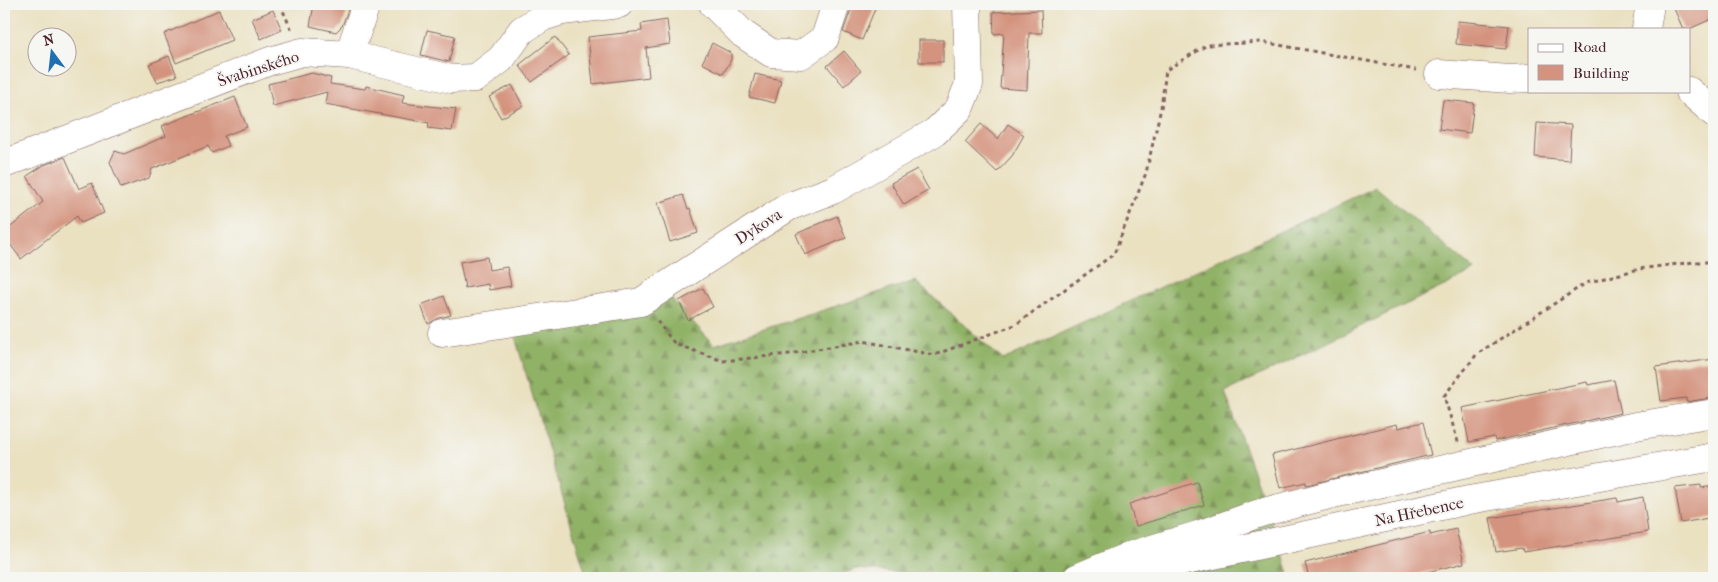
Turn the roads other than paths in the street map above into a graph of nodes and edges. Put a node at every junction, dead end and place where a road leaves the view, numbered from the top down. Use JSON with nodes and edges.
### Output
{"nodes":[{"id":1,"x":366,"y":4,"type":"edge"},
{"id":2,"x":619,"y":4,"type":"edge"},
{"id":3,"x":712,"y":4,"type":"edge"},
{"id":4,"x":836,"y":4,"type":"edge"},
{"id":5,"x":967,"y":4,"type":"edge"},
{"id":6,"x":1650,"y":4,"type":"edge"},
{"id":7,"x":1646,"y":28,"type":"edge"},
{"id":8,"x":349,"y":55,"type":"junction"},
{"id":9,"x":1439,"y":74,"type":"road end"},
{"id":10,"x":1528,"y":78,"type":"edge"},
{"id":11,"x":1690,"y":92,"type":"edge"},
{"id":12,"x":1714,"y":113,"type":"edge"},
{"id":13,"x":4,"y":164,"type":"edge"},
{"id":14,"x":442,"y":333,"type":"dead end"},
{"id":15,"x":1714,"y":413,"type":"edge"},
{"id":16,"x":1714,"y":457,"type":"edge"},
{"id":17,"x":1129,"y":556,"type":"junction"},
{"id":18,"x":1077,"y":578,"type":"edge"}],
"edges":[{"from":1,"to":8,"type":"street"},
{"from":2,"to":8,"type":"street","name":"Švabinského"},
{"from":3,"to":4,"type":"street"},
{"from":5,"to":14,"type":"street","name":"Dykova"},
{"from":6,"to":7,"type":"street"},
{"from":8,"to":13,"type":"street","name":"Švabinského"},
{"from":9,"to":10,"type":"street"},
{"from":11,"to":12,"type":"street"},
{"from":15,"to":17,"type":"street"},
{"from":16,"to":17,"type":"street","name":"Na Hřebence"},
{"from":17,"to":18,"type":"street"}]}
